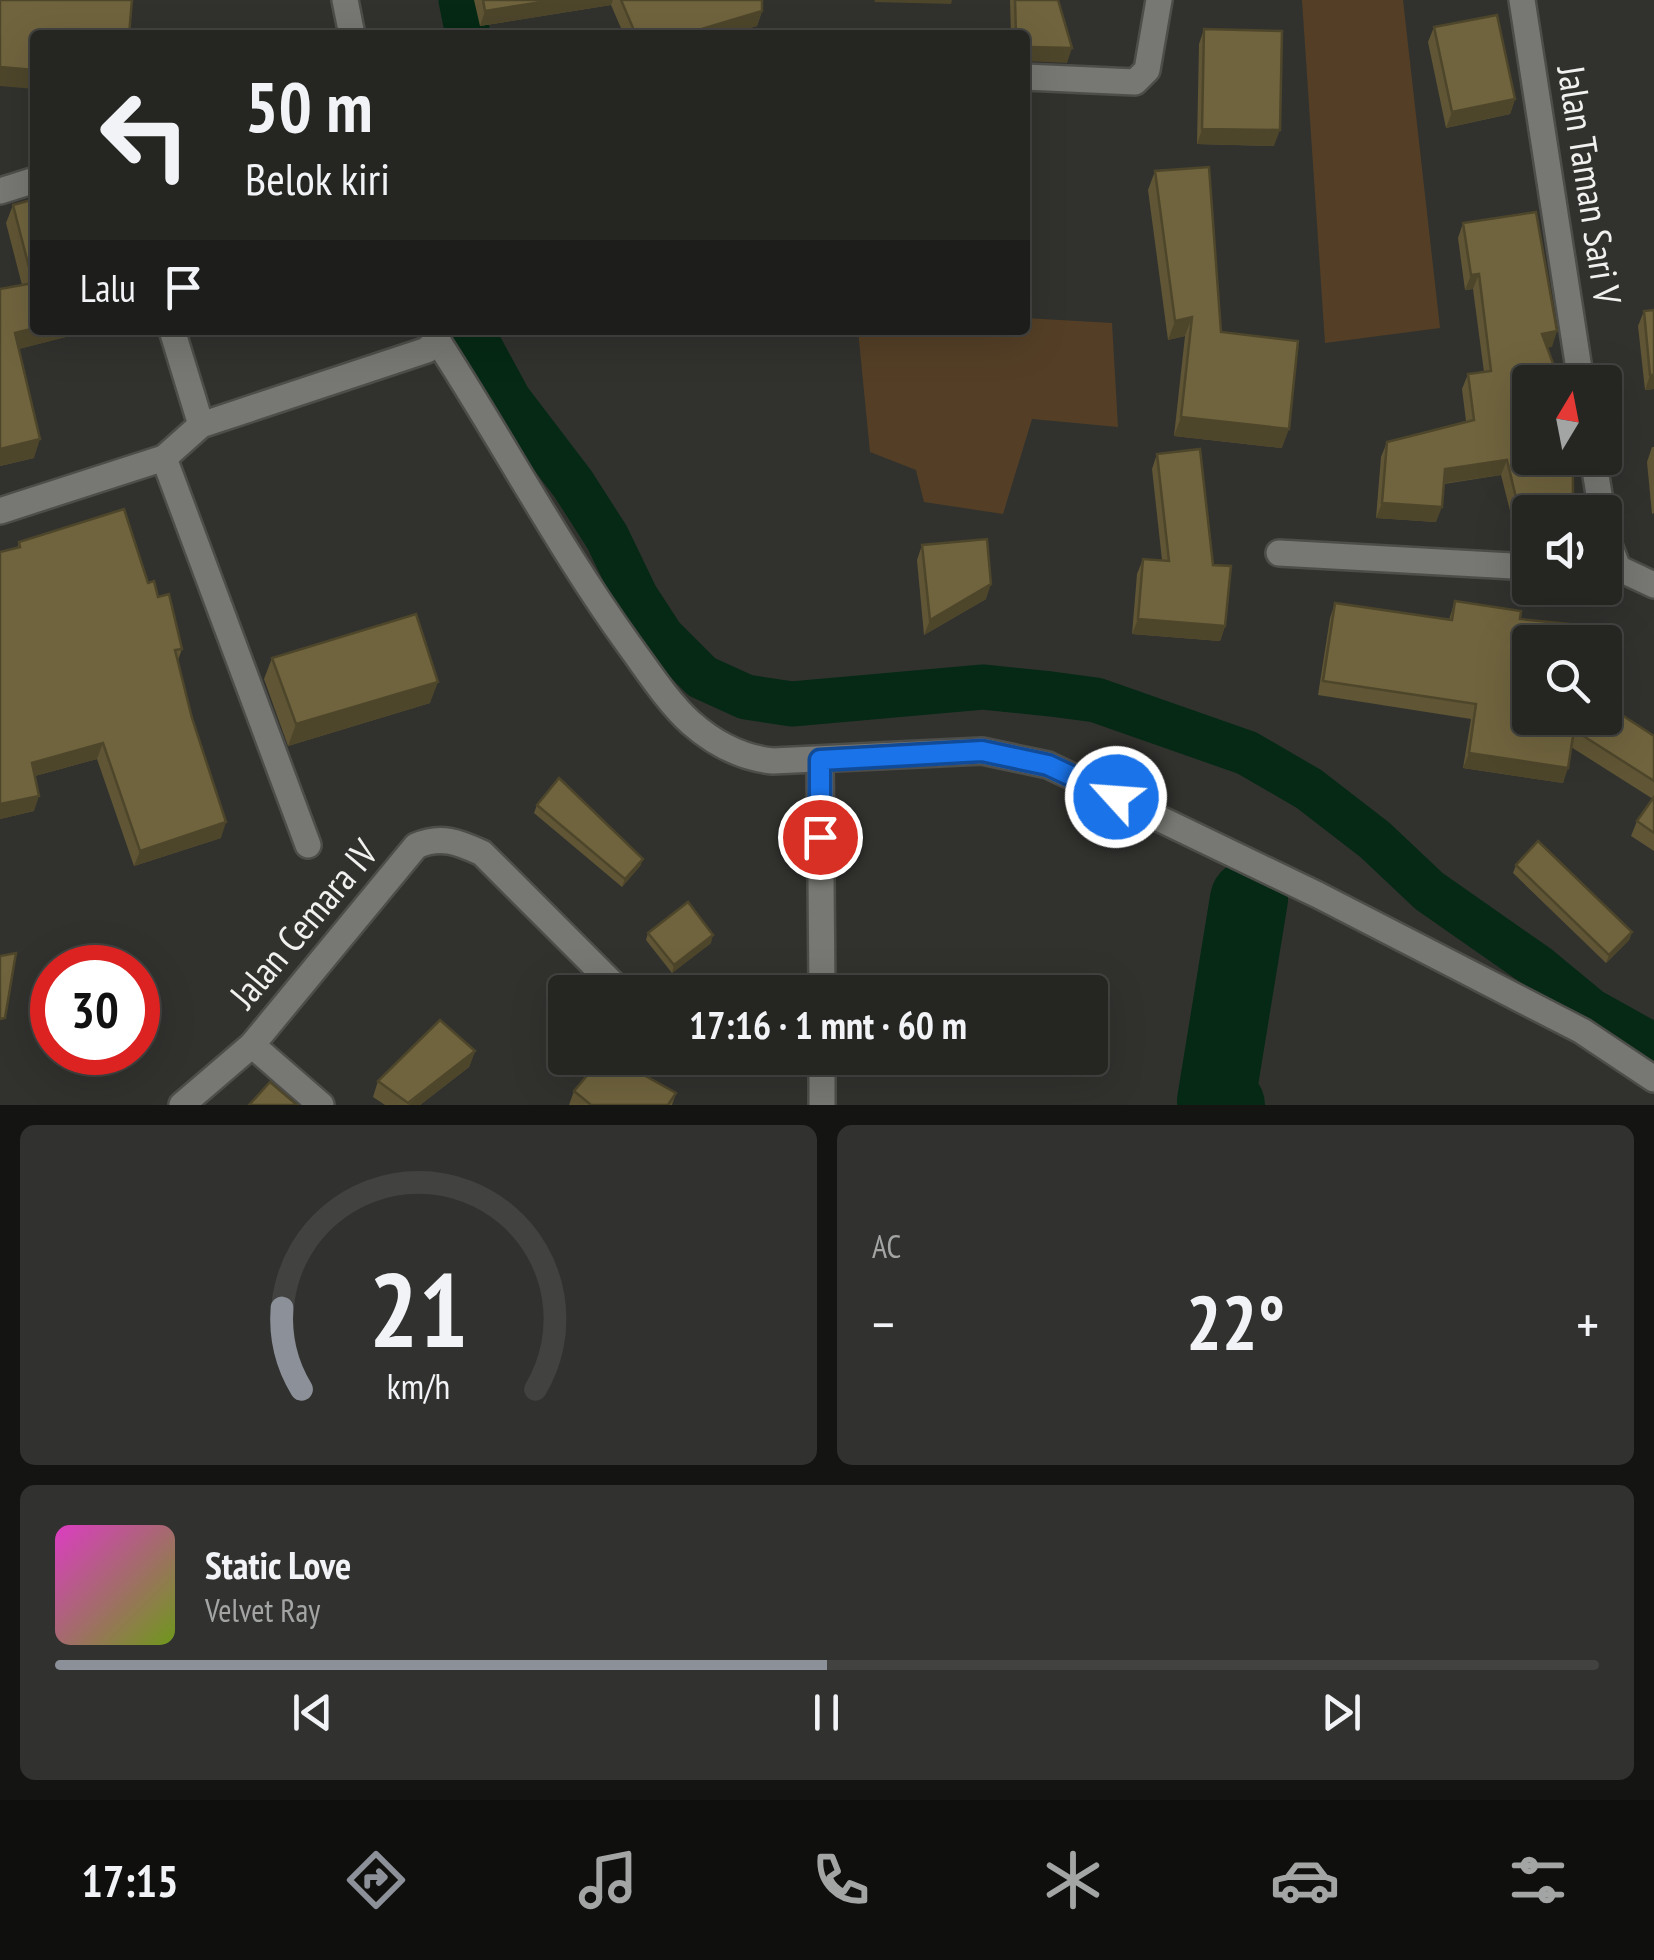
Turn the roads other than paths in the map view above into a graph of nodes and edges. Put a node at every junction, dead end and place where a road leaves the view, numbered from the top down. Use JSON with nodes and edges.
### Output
{"nodes":[{"id":1,"x":344,"y":0,"type":"edge"},
{"id":2,"x":1159,"y":0,"type":"edge"},
{"id":3,"x":1522,"y":0,"type":"edge"},
{"id":4,"x":351,"y":30,"type":"edge"},
{"id":5,"x":1030,"y":77,"type":"edge"},
{"id":6,"x":30,"y":182,"type":"edge"},
{"id":7,"x":0,"y":191,"type":"edge"},
{"id":8,"x":174,"y":335,"type":"edge"},
{"id":9,"x":438,"y":335,"type":"edge"},
{"id":10,"x":1578,"y":365,"type":"edge"},
{"id":11,"x":201,"y":425,"type":"junction"},
{"id":12,"x":164,"y":458,"type":"junction"},
{"id":13,"x":0,"y":511,"type":"edge"},
{"id":14,"x":1279,"y":554,"type":"dead end"},
{"id":15,"x":1512,"y":566,"type":"edge"},
{"id":16,"x":1622,"y":572,"type":"edge"},
{"id":17,"x":1654,"y":585,"type":"edge"},
{"id":18,"x":820,"y":760,"type":"junction"},
{"id":19,"x":308,"y":845,"type":"dead end"},
{"id":20,"x":605,"y":975,"type":"edge"},
{"id":21,"x":822,"y":975,"type":"edge"},
{"id":22,"x":252,"y":1045,"type":"junction"},
{"id":23,"x":822,"y":1075,"type":"edge"},
{"id":24,"x":1654,"y":1079,"type":"edge"},
{"id":25,"x":182,"y":1105,"type":"edge"},
{"id":26,"x":321,"y":1105,"type":"edge"},
{"id":27,"x":822,"y":1105,"type":"edge"}],
"edges":[{"from":1,"to":4,"type":"street"},
{"from":2,"to":5,"type":"street"},
{"from":3,"to":10,"type":"street","name":"Jalan Taman Sari V"},
{"from":6,"to":7,"type":"street"},
{"from":8,"to":11,"type":"street"},
{"from":9,"to":11,"type":"street"},
{"from":9,"to":18,"type":"street"},
{"from":11,"to":12,"type":"street"},
{"from":12,"to":13,"type":"street"},
{"from":12,"to":19,"type":"street"},
{"from":14,"to":15,"type":"street"},
{"from":16,"to":17,"type":"street"},
{"from":18,"to":21,"type":"street"},
{"from":18,"to":24,"type":"street"},
{"from":20,"to":22,"type":"street","name":"Jalan Cemara IV"},
{"from":22,"to":25,"type":"street","name":"Jalan Cemara IV"},
{"from":22,"to":26,"type":"street"},
{"from":23,"to":27,"type":"street"}]}
